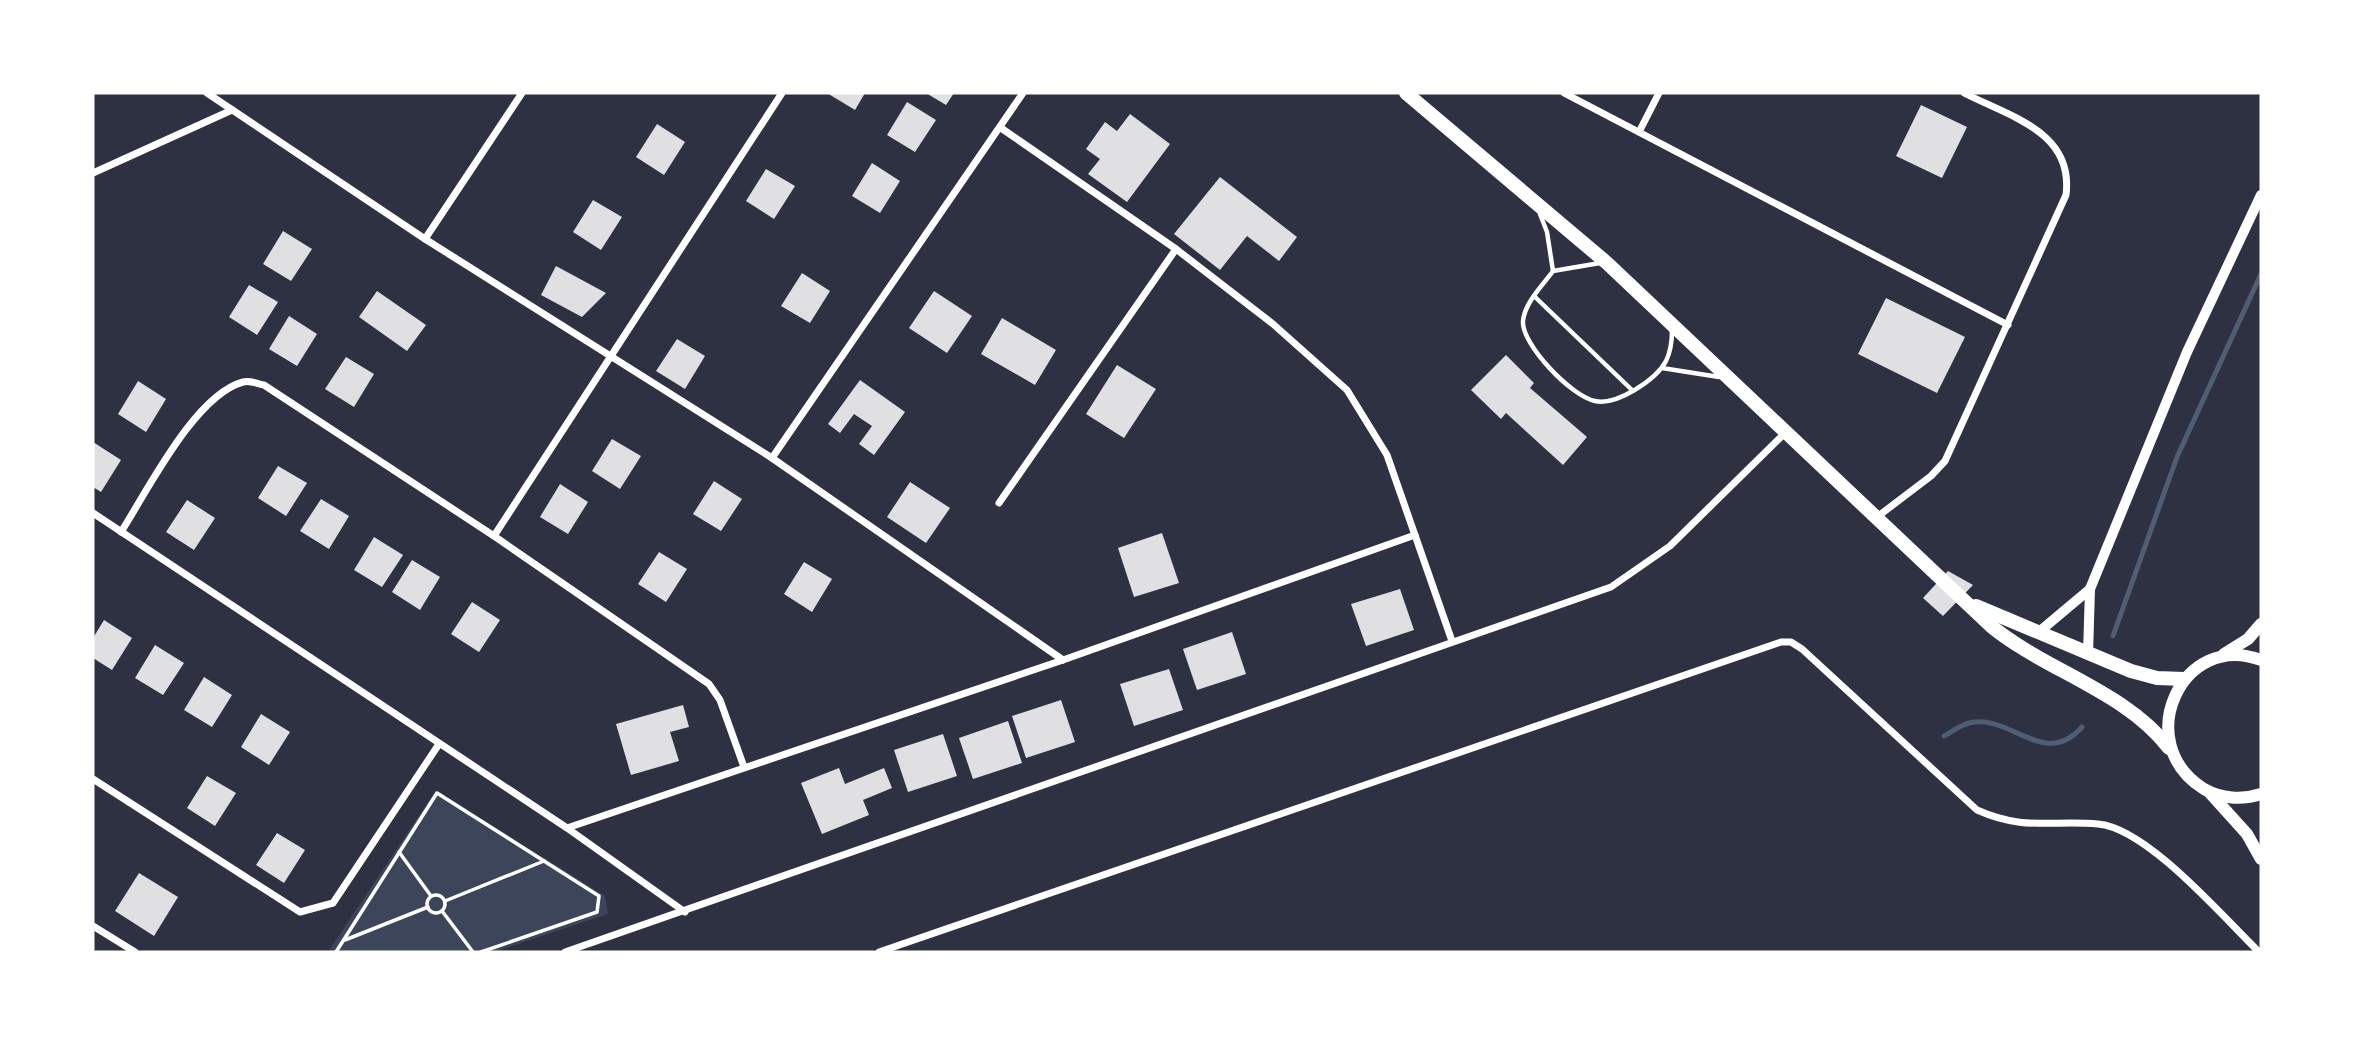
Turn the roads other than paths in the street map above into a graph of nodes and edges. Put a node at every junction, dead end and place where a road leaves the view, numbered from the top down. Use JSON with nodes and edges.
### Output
{"nodes":[{"id":1,"x":208,"y":93,"type":"edge"},
{"id":2,"x":522,"y":93,"type":"edge"},
{"id":3,"x":782,"y":93,"type":"edge"},
{"id":4,"x":1023,"y":93,"type":"edge"},
{"id":5,"x":1406,"y":93,"type":"edge"},
{"id":6,"x":1564,"y":93,"type":"edge"},
{"id":7,"x":1659,"y":93,"type":"edge"},
{"id":8,"x":1964,"y":93,"type":"edge"},
{"id":9,"x":232,"y":110,"type":"junction"},
{"id":10,"x":1001,"y":128,"type":"junction"},
{"id":11,"x":1639,"y":132,"type":"junction"},
{"id":12,"x":93,"y":173,"type":"edge"},
{"id":13,"x":2261,"y":195,"type":"edge"},
{"id":14,"x":1532,"y":197,"type":"junction"},
{"id":15,"x":425,"y":239,"type":"junction"},
{"id":16,"x":1176,"y":249,"type":"junction"},
{"id":17,"x":1607,"y":263,"type":"junction"},
{"id":18,"x":1553,"y":271,"type":"junction"},
{"id":19,"x":1534,"y":296,"type":"junction"},
{"id":20,"x":1670,"y":322,"type":"junction"},
{"id":21,"x":2008,"y":325,"type":"junction"},
{"id":22,"x":611,"y":359,"type":"junction"},
{"id":23,"x":1661,"y":368,"type":"junction"},
{"id":24,"x":1731,"y":380,"type":"junction"},
{"id":25,"x":1633,"y":390,"type":"junction"},
{"id":26,"x":1788,"y":430,"type":"junction"},
{"id":27,"x":772,"y":458,"type":"junction"},
{"id":28,"x":999,"y":503,"type":"dead end"},
{"id":29,"x":93,"y":513,"type":"edge"},
{"id":30,"x":1877,"y":517,"type":"junction"},
{"id":31,"x":121,"y":532,"type":"junction"},
{"id":32,"x":494,"y":536,"type":"junction"},
{"id":33,"x":1415,"y":536,"type":"junction"},
{"id":34,"x":2090,"y":590,"type":"junction"},
{"id":35,"x":1971,"y":605,"type":"junction"},
{"id":36,"x":2261,"y":624,"type":"edge"},
{"id":37,"x":2040,"y":631,"type":"junction"},
{"id":38,"x":1452,"y":641,"type":"junction"},
{"id":39,"x":2028,"y":653,"type":"junction"},
{"id":40,"x":2088,"y":654,"type":"junction"},
{"id":41,"x":2217,"y":659,"type":"junction"},
{"id":42,"x":1063,"y":660,"type":"junction"},
{"id":43,"x":2261,"y":660,"type":"edge"},
{"id":44,"x":2184,"y":680,"type":"junction"},
{"id":45,"x":439,"y":744,"type":"junction"},
{"id":46,"x":2169,"y":748,"type":"junction"},
{"id":47,"x":744,"y":767,"type":"junction"},
{"id":48,"x":93,"y":779,"type":"edge"},
{"id":49,"x":2210,"y":793,"type":"junction"},
{"id":50,"x":2261,"y":794,"type":"edge"},
{"id":51,"x":567,"y":828,"type":"junction"},
{"id":52,"x":2261,"y":859,"type":"edge"},
{"id":53,"x":685,"y":912,"type":"junction"},
{"id":54,"x":93,"y":926,"type":"edge"},
{"id":55,"x":135,"y":952,"type":"edge"},
{"id":56,"x":565,"y":952,"type":"edge"},
{"id":57,"x":879,"y":952,"type":"edge"},
{"id":58,"x":2259,"y":952,"type":"edge"}],
"edges":[{"from":1,"to":9,"type":"street"},
{"from":2,"to":15,"type":"street"},
{"from":3,"to":22,"type":"street"},
{"from":4,"to":10,"type":"street"},
{"from":5,"to":14,"type":"main road"},
{"from":6,"to":11,"type":"street"},
{"from":7,"to":11,"type":"street"},
{"from":8,"to":21,"type":"street"},
{"from":9,"to":12,"type":"street"},
{"from":9,"to":15,"type":"street"},
{"from":10,"to":16,"type":"street"},
{"from":10,"to":27,"type":"street"},
{"from":11,"to":21,"type":"street"},
{"from":13,"to":34,"type":"street"},
{"from":14,"to":17,"type":"main road"},
{"from":14,"to":18,"type":"lane"},
{"from":15,"to":22,"type":"street"},
{"from":16,"to":28,"type":"street"},
{"from":16,"to":33,"type":"street"},
{"from":17,"to":18,"type":"lane"},
{"from":17,"to":20,"type":"main road"},
{"from":18,"to":19,"type":"lane"},
{"from":19,"to":25,"type":"lane"},
{"from":19,"to":25,"type":"lane"},
{"from":20,"to":23,"type":"lane"},
{"from":20,"to":24,"type":"main road"},
{"from":21,"to":30,"type":"street"},
{"from":22,"to":27,"type":"street"},
{"from":22,"to":32,"type":"street"},
{"from":23,"to":24,"type":"lane"},
{"from":23,"to":25,"type":"lane"},
{"from":24,"to":26,"type":"main road"},
{"from":26,"to":30,"type":"main road"},
{"from":26,"to":38,"type":"street"},
{"from":27,"to":42,"type":"street"},
{"from":29,"to":31,"type":"street"},
{"from":30,"to":35,"type":"main road"},
{"from":31,"to":32,"type":"street"},
{"from":31,"to":45,"type":"street"},
{"from":32,"to":47,"type":"street"},
{"from":33,"to":38,"type":"street"},
{"from":33,"to":42,"type":"street"},
{"from":34,"to":37,"type":"street"},
{"from":34,"to":40,"type":"street"},
{"from":35,"to":37,"type":"main road"},
{"from":35,"to":39,"type":"main road"},
{"from":36,"to":41,"type":"main road"},
{"from":37,"to":39,"type":"main road"},
{"from":37,"to":40,"type":"main road"},
{"from":38,"to":53,"type":"street"},
{"from":39,"to":46,"type":"main road"},
{"from":40,"to":44,"type":"main road"},
{"from":41,"to":43,"type":"main road"},
{"from":41,"to":44,"type":"main road"},
{"from":42,"to":47,"type":"street"},
{"from":44,"to":46,"type":"main road"},
{"from":45,"to":48,"type":"street"},
{"from":45,"to":51,"type":"street"},
{"from":46,"to":49,"type":"main road"},
{"from":47,"to":51,"type":"street"},
{"from":49,"to":50,"type":"main road"},
{"from":49,"to":52,"type":"main road"},
{"from":51,"to":53,"type":"street"},
{"from":53,"to":56,"type":"street"},
{"from":54,"to":55,"type":"street"},
{"from":57,"to":58,"type":"street"}]}
